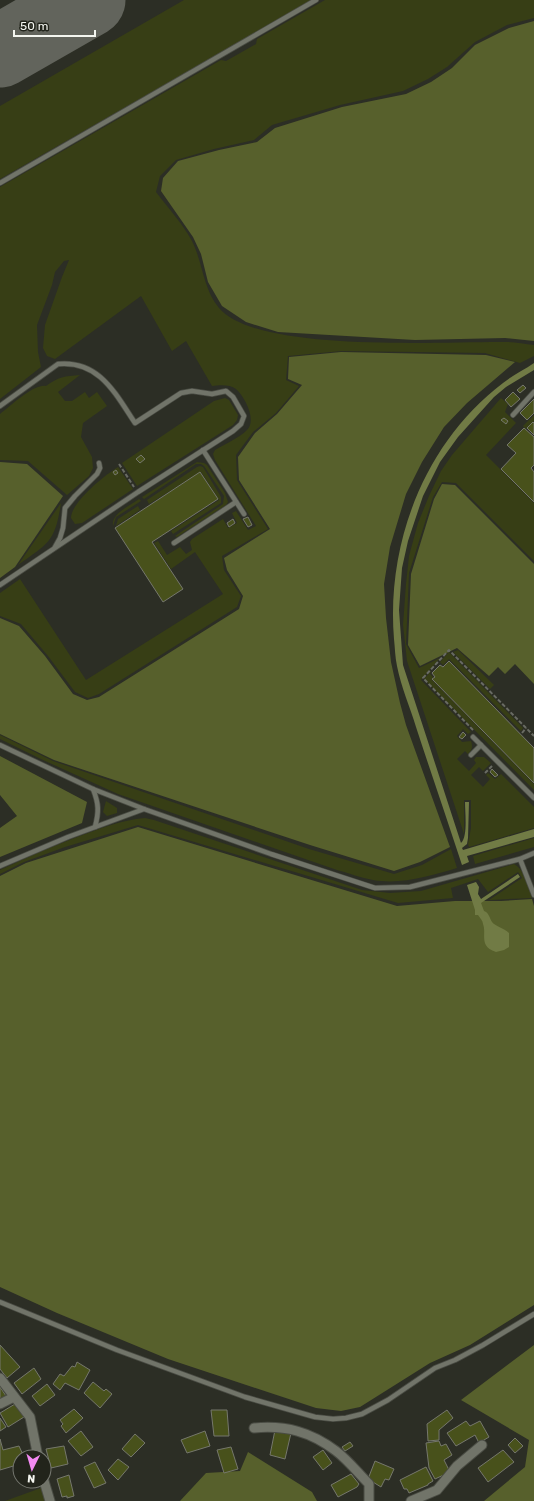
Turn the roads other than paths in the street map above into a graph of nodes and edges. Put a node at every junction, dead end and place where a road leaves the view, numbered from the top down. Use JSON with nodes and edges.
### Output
{"nodes":[{"id":1,"x":316,"y":0,"type":"edge"},
{"id":2,"x":0,"y":183,"type":"edge"},
{"id":3,"x":534,"y":392,"type":"edge"},
{"id":4,"x":0,"y":406,"type":"edge"},
{"id":5,"x":513,"y":415,"type":"dead end"},
{"id":6,"x":203,"y":450,"type":"junction"},
{"id":7,"x":99,"y":462,"type":"dead end"},
{"id":8,"x":236,"y":502,"type":"junction"},
{"id":9,"x":244,"y":514,"type":"dead end"},
{"id":10,"x":174,"y":543,"type":"dead end"},
{"id":11,"x":54,"y":549,"type":"junction"},
{"id":12,"x":0,"y":585,"type":"edge"},
{"id":13,"x":474,"y":735,"type":"road end"},
{"id":14,"x":0,"y":745,"type":"edge"},
{"id":15,"x":481,"y":745,"type":"junction"},
{"id":16,"x":471,"y":755,"type":"dead end"},
{"id":17,"x":93,"y":789,"type":"junction"},
{"id":18,"x":534,"y":798,"type":"edge"},
{"id":19,"x":144,"y":809,"type":"junction"},
{"id":20,"x":95,"y":827,"type":"junction"},
{"id":21,"x":534,"y":853,"type":"edge"},
{"id":22,"x":520,"y":859,"type":"junction"},
{"id":23,"x":0,"y":866,"type":"edge"},
{"id":24,"x":534,"y":896,"type":"edge"},
{"id":25,"x":0,"y":1302,"type":"edge"},
{"id":26,"x":534,"y":1314,"type":"edge"},
{"id":27,"x":0,"y":1378,"type":"edge"},
{"id":28,"x":14,"y":1397,"type":"junction"},
{"id":29,"x":0,"y":1404,"type":"edge"},
{"id":30,"x":254,"y":1428,"type":"dead end"},
{"id":31,"x":482,"y":1445,"type":"dead end"},
{"id":32,"x":36,"y":1449,"type":"edge"},
{"id":33,"x":46,"y":1489,"type":"edge"},
{"id":34,"x":50,"y":1501,"type":"edge"},
{"id":35,"x":369,"y":1501,"type":"edge"},
{"id":36,"x":412,"y":1501,"type":"edge"}],
"edges":[{"from":1,"to":2,"type":"lane"},
{"from":3,"to":5,"type":"lane"},
{"from":4,"to":6,"type":"lane"},
{"from":6,"to":8,"type":"lane"},
{"from":6,"to":11,"type":"lane"},
{"from":7,"to":11,"type":"lane"},
{"from":8,"to":9,"type":"lane"},
{"from":8,"to":10,"type":"lane"},
{"from":11,"to":12,"type":"lane"},
{"from":13,"to":15,"type":"lane"},
{"from":14,"to":17,"type":"lane"},
{"from":15,"to":16,"type":"lane"},
{"from":15,"to":18,"type":"lane"},
{"from":17,"to":19,"type":"lane"},
{"from":17,"to":20,"type":"lane"},
{"from":19,"to":20,"type":"lane"},
{"from":19,"to":22,"type":"lane"},
{"from":20,"to":23,"type":"lane"},
{"from":21,"to":22,"type":"lane"},
{"from":22,"to":24,"type":"lane"},
{"from":25,"to":26,"type":"lane"},
{"from":27,"to":28,"type":"street"},
{"from":28,"to":29,"type":"street"},
{"from":28,"to":32,"type":"street"},
{"from":30,"to":35,"type":"street"},
{"from":31,"to":36,"type":"street"},
{"from":33,"to":34,"type":"street"}]}
